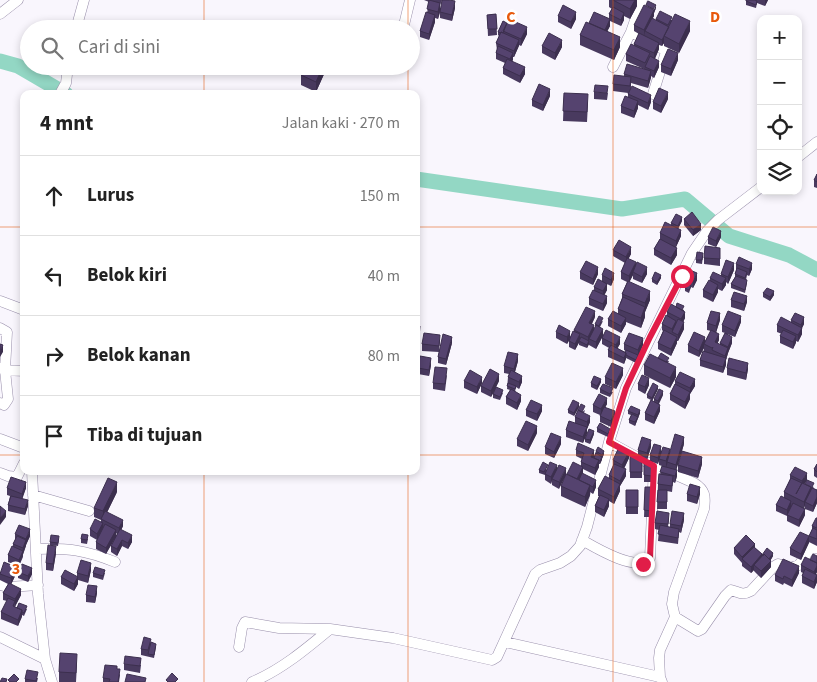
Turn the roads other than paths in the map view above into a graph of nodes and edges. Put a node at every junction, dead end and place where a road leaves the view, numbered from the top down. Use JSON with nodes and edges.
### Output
{"nodes":[{"id":1,"x":18,"y":0,"type":"edge"},
{"id":2,"x":84,"y":0,"type":"edge"},
{"id":3,"x":410,"y":0,"type":"edge"},
{"id":4,"x":642,"y":0,"type":"edge"},
{"id":5,"x":0,"y":14,"type":"edge"},
{"id":6,"x":78,"y":20,"type":"edge"},
{"id":7,"x":405,"y":20,"type":"edge"},
{"id":8,"x":632,"y":32,"type":"junction"},
{"id":9,"x":613,"y":67,"type":"dead end"},
{"id":10,"x":67,"y":75,"type":"edge"},
{"id":11,"x":62,"y":90,"type":"edge"},
{"id":12,"x":653,"y":94,"type":"edge"},
{"id":13,"x":817,"y":142,"type":"edge"},
{"id":14,"x":802,"y":154,"type":"edge"},
{"id":15,"x":757,"y":190,"type":"edge"},
{"id":16,"x":0,"y":301,"type":"edge"},
{"id":17,"x":20,"y":308,"type":"edge"},
{"id":18,"x":0,"y":328,"type":"edge"},
{"id":19,"x":2,"y":369,"type":"edge"},
{"id":20,"x":20,"y":371,"type":"edge"},
{"id":21,"x":0,"y":404,"type":"edge"},
{"id":22,"x":0,"y":439,"type":"edge"},
{"id":23,"x":609,"y":442,"type":"junction"},
{"id":24,"x":20,"y":446,"type":"edge"},
{"id":25,"x":654,"y":466,"type":"junction"},
{"id":26,"x":20,"y":471,"type":"edge"},
{"id":27,"x":0,"y":473,"type":"edge"},
{"id":28,"x":32,"y":475,"type":"edge"},
{"id":29,"x":33,"y":495,"type":"junction"},
{"id":30,"x":89,"y":511,"type":"dead end"},
{"id":31,"x":582,"y":540,"type":"junction"},
{"id":32,"x":817,"y":548,"type":"edge"},
{"id":33,"x":37,"y":549,"type":"junction"},
{"id":34,"x":114,"y":562,"type":"dead end"},
{"id":35,"x":0,"y":585,"type":"edge"},
{"id":36,"x":38,"y":585,"type":"junction"},
{"id":37,"x":675,"y":617,"type":"junction"},
{"id":38,"x":330,"y":629,"type":"junction"},
{"id":39,"x":0,"y":637,"type":"edge"},
{"id":40,"x":505,"y":642,"type":"junction"},
{"id":41,"x":239,"y":647,"type":"dead end"},
{"id":42,"x":45,"y":659,"type":"junction"},
{"id":43,"x":661,"y":680,"type":"edge"},
{"id":44,"x":52,"y":682,"type":"edge"},
{"id":45,"x":252,"y":682,"type":"edge"}],
"edges":[{"from":1,"to":5,"type":"street"},
{"from":2,"to":6,"type":"street"},
{"from":3,"to":7,"type":"street"},
{"from":4,"to":8,"type":"street"},
{"from":8,"to":9,"type":"street"},
{"from":8,"to":12,"type":"street"},
{"from":10,"to":11,"type":"street"},
{"from":13,"to":14,"type":"street"},
{"from":15,"to":23,"type":"street"},
{"from":16,"to":17,"type":"street"},
{"from":18,"to":19,"type":"street"},
{"from":19,"to":20,"type":"street"},
{"from":19,"to":21,"type":"street"},
{"from":22,"to":24,"type":"street"},
{"from":23,"to":25,"type":"street"},
{"from":23,"to":31,"type":"street"},
{"from":25,"to":31,"type":"street"},
{"from":25,"to":37,"type":"street"},
{"from":26,"to":27,"type":"street"},
{"from":28,"to":29,"type":"street"},
{"from":29,"to":30,"type":"street"},
{"from":29,"to":33,"type":"street"},
{"from":31,"to":40,"type":"street"},
{"from":32,"to":37,"type":"street"},
{"from":33,"to":34,"type":"street"},
{"from":33,"to":36,"type":"street"},
{"from":35,"to":36,"type":"street"},
{"from":36,"to":42,"type":"street"},
{"from":37,"to":43,"type":"street"},
{"from":38,"to":40,"type":"street"},
{"from":38,"to":41,"type":"street"},
{"from":38,"to":45,"type":"street"},
{"from":39,"to":42,"type":"street"},
{"from":40,"to":43,"type":"street"},
{"from":42,"to":44,"type":"street"}]}
